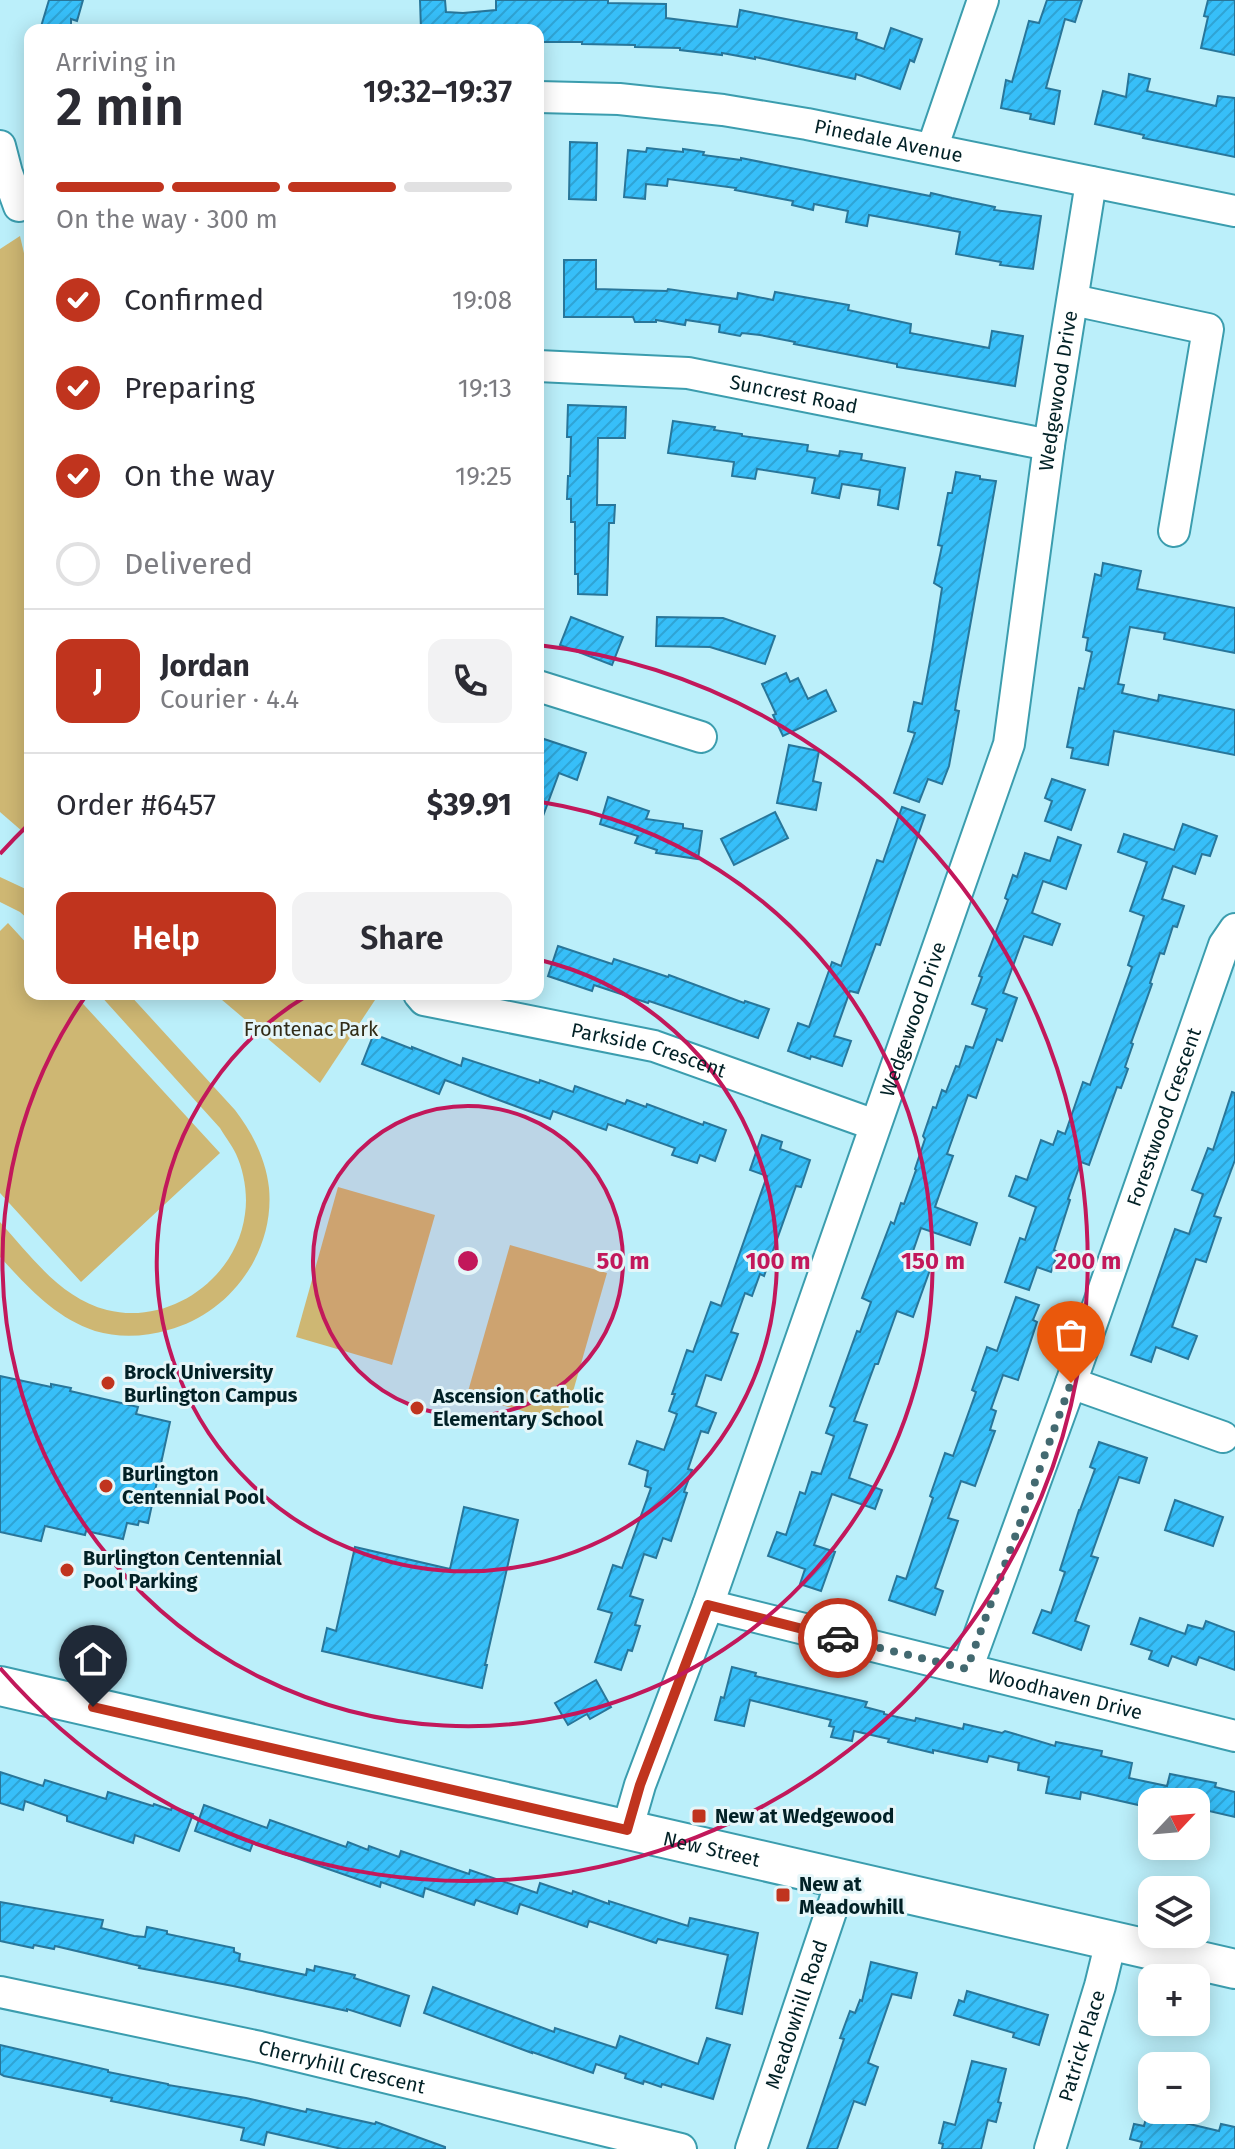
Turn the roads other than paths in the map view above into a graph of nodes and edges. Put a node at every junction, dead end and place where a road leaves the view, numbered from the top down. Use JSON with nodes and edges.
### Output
{"nodes":[{"id":1,"x":983,"y":0,"type":"edge"},
{"id":2,"x":544,"y":97,"type":"edge"},
{"id":3,"x":0,"y":146,"type":"edge"},
{"id":4,"x":932,"y":149,"type":"junction"},
{"id":5,"x":1091,"y":182,"type":"junction"},
{"id":6,"x":16,"y":207,"type":"edge"},
{"id":7,"x":1235,"y":211,"type":"edge"},
{"id":8,"x":1073,"y":300,"type":"junction"},
{"id":9,"x":1221,"y":332,"type":"edge"},
{"id":10,"x":544,"y":366,"type":"edge"},
{"id":11,"x":1049,"y":445,"type":"junction"},
{"id":12,"x":1174,"y":531,"type":"dead end"},
{"id":13,"x":544,"y":688,"type":"edge"},
{"id":14,"x":701,"y":737,"type":"dead end"},
{"id":15,"x":1235,"y":929,"type":"edge"},
{"id":16,"x":424,"y":1000,"type":"edge"},
{"id":17,"x":875,"y":1125,"type":"junction"},
{"id":18,"x":1071,"y":1383,"type":"junction"},
{"id":19,"x":1223,"y":1437,"type":"dead end"},
{"id":20,"x":708,"y":1605,"type":"junction"},
{"id":21,"x":967,"y":1669,"type":"junction"},
{"id":22,"x":0,"y":1686,"type":"edge"},
{"id":23,"x":1235,"y":1736,"type":"edge"},
{"id":24,"x":627,"y":1830,"type":"junction"},
{"id":25,"x":842,"y":1879,"type":"junction"},
{"id":26,"x":1111,"y":1941,"type":"junction"},
{"id":27,"x":1235,"y":1969,"type":"edge"},
{"id":28,"x":0,"y":1992,"type":"edge"},
{"id":29,"x":681,"y":2149,"type":"edge"},
{"id":30,"x":751,"y":2149,"type":"edge"},
{"id":31,"x":1050,"y":2149,"type":"edge"}],
"edges":[{"from":1,"to":4,"type":"street"},
{"from":2,"to":4,"type":"street","name":"Pinedale Avenue"},
{"from":3,"to":6,"type":"street"},
{"from":4,"to":5,"type":"street","name":"Pinedale Avenue"},
{"from":5,"to":7,"type":"street","name":"Pinedale Avenue"},
{"from":5,"to":8,"type":"street","name":"Wedgewood Drive"},
{"from":8,"to":9,"type":"street"},
{"from":8,"to":11,"type":"street","name":"Wedgewood Drive"},
{"from":9,"to":12,"type":"street"},
{"from":10,"to":11,"type":"street","name":"Suncrest Road"},
{"from":11,"to":17,"type":"street","name":"Wedgewood Drive"},
{"from":13,"to":14,"type":"street"},
{"from":15,"to":18,"type":"street","name":"Forestwood Crescent"},
{"from":16,"to":17,"type":"street","name":"Parkside Crescent"},
{"from":17,"to":20,"type":"street","name":"Wedgewood Drive"},
{"from":18,"to":19,"type":"street"},
{"from":18,"to":21,"type":"street","name":"Forestwood Crescent"},
{"from":20,"to":21,"type":"street","name":"Woodhaven Drive"},
{"from":20,"to":24,"type":"street","name":"Wedgewood Drive"},
{"from":21,"to":23,"type":"street","name":"Woodhaven Drive"},
{"from":22,"to":24,"type":"main road","name":"New Street"},
{"from":24,"to":25,"type":"main road","name":"New Street"},
{"from":25,"to":26,"type":"main road","name":"New Street"},
{"from":25,"to":30,"type":"street","name":"Meadowhill Road"},
{"from":26,"to":27,"type":"main road","name":"New Street"},
{"from":26,"to":31,"type":"street","name":"Patrick Place"},
{"from":28,"to":29,"type":"street","name":"Cherryhill Crescent"}]}
